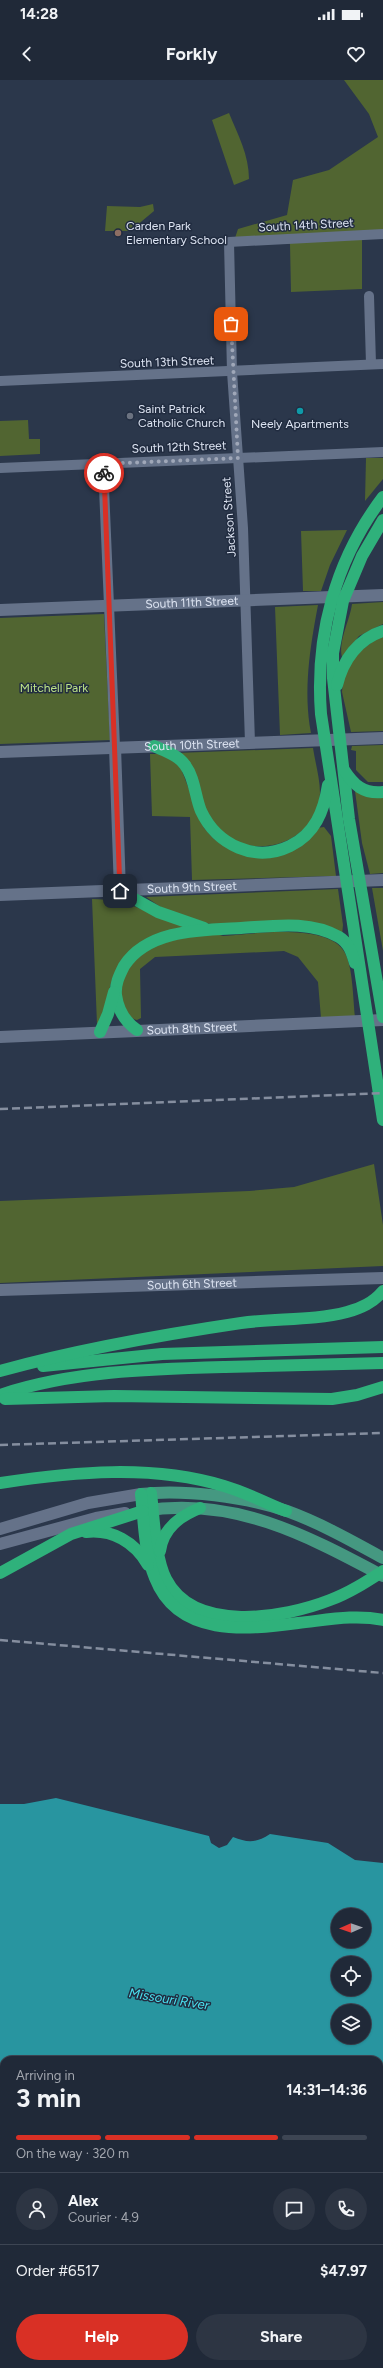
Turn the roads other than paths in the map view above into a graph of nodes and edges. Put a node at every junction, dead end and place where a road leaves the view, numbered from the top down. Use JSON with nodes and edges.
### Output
{"nodes":[{"id":1,"x":383,"y":234,"type":"edge"},
{"id":2,"x":229,"y":242,"type":"joint"},
{"id":3,"x":369,"y":296,"type":"dead end"},
{"id":4,"x":370,"y":364,"type":"junction"},
{"id":5,"x":383,"y":364,"type":"edge"},
{"id":6,"x":232,"y":372,"type":"junction"},
{"id":7,"x":0,"y":381,"type":"edge"},
{"id":8,"x":383,"y":452,"type":"edge"},
{"id":9,"x":238,"y":458,"type":"junction"},
{"id":10,"x":103,"y":464,"type":"junction"},
{"id":11,"x":0,"y":468,"type":"edge"},
{"id":12,"x":383,"y":498,"type":"edge"},
{"id":13,"x":383,"y":520,"type":"edge"},
{"id":14,"x":383,"y":595,"type":"edge"},
{"id":15,"x":246,"y":602,"type":"junction"},
{"id":16,"x":110,"y":606,"type":"junction"},
{"id":17,"x":0,"y":610,"type":"edge"},
{"id":18,"x":383,"y":631,"type":"edge"},
{"id":19,"x":334,"y":696,"type":"junction"},
{"id":20,"x":383,"y":738,"type":"edge"},
{"id":21,"x":250,"y":743,"type":"junction"},
{"id":22,"x":154,"y":746,"type":"junction"},
{"id":23,"x":116,"y":747,"type":"junction"},
{"id":24,"x":0,"y":752,"type":"edge"},
{"id":25,"x":342,"y":768,"type":"junction"},
{"id":26,"x":330,"y":771,"type":"junction"},
{"id":27,"x":383,"y":792,"type":"edge"},
{"id":28,"x":383,"y":880,"type":"edge"},
{"id":29,"x":120,"y":891,"type":"junction"},
{"id":30,"x":0,"y":895,"type":"edge"},
{"id":31,"x":216,"y":929,"type":"junction"},
{"id":32,"x":116,"y":986,"type":"junction"},
{"id":33,"x":364,"y":994,"type":"junction"},
{"id":34,"x":379,"y":994,"type":"junction"},
{"id":35,"x":383,"y":1008,"type":"edge"},
{"id":36,"x":383,"y":1019,"type":"edge"},
{"id":37,"x":137,"y":1030,"type":"junction"},
{"id":38,"x":100,"y":1032,"type":"junction"},
{"id":39,"x":0,"y":1036,"type":"edge"},
{"id":40,"x":383,"y":1120,"type":"edge"},
{"id":41,"x":383,"y":1278,"type":"edge"},
{"id":42,"x":0,"y":1290,"type":"edge"},
{"id":43,"x":383,"y":1291,"type":"edge"},
{"id":44,"x":383,"y":1347,"type":"edge"},
{"id":45,"x":383,"y":1363,"type":"edge"},
{"id":46,"x":0,"y":1371,"type":"edge"},
{"id":47,"x":0,"y":1375,"type":"edge"},
{"id":48,"x":383,"y":1387,"type":"edge"},
{"id":49,"x":0,"y":1396,"type":"edge"},
{"id":50,"x":0,"y":1400,"type":"edge"},
{"id":51,"x":0,"y":1483,"type":"edge"},
{"id":52,"x":146,"y":1493,"type":"junction"},
{"id":53,"x":200,"y":1508,"type":"junction"},
{"id":54,"x":148,"y":1510,"type":"junction"},
{"id":55,"x":286,"y":1511,"type":"junction"},
{"id":56,"x":0,"y":1529,"type":"edge"},
{"id":57,"x":71,"y":1534,"type":"junction"},
{"id":58,"x":0,"y":1544,"type":"edge"},
{"id":59,"x":160,"y":1558,"type":"junction"},
{"id":60,"x":383,"y":1558,"type":"edge"},
{"id":61,"x":383,"y":1571,"type":"edge"},
{"id":62,"x":1,"y":1573,"type":"edge"},
{"id":63,"x":383,"y":1576,"type":"edge"},
{"id":64,"x":155,"y":1578,"type":"junction"},
{"id":65,"x":287,"y":1619,"type":"junction"},
{"id":66,"x":383,"y":1620,"type":"edge"}],
"edges":[{"from":1,"to":2,"type":"street","name":"South 14th Street"},
{"from":2,"to":6,"type":"street","name":"Jackson Street"},
{"from":3,"to":4,"type":"street"},
{"from":4,"to":5,"type":"street","name":"South 13th Street"},
{"from":4,"to":6,"type":"street","name":"South 13th Street"},
{"from":6,"to":7,"type":"street","name":"South 13th Street"},
{"from":6,"to":9,"type":"street","name":"Jackson Street"},
{"from":8,"to":9,"type":"street","name":"South 12th Street"},
{"from":9,"to":10,"type":"street","name":"South 12th Street"},
{"from":9,"to":15,"type":"street","name":"Jackson Street"},
{"from":10,"to":11,"type":"street","name":"South 12th Street"},
{"from":10,"to":16,"type":"street"},
{"from":12,"to":26,"type":"highway"},
{"from":13,"to":19,"type":"highway"},
{"from":14,"to":15,"type":"main road","name":"South 11th Street"},
{"from":15,"to":16,"type":"main road","name":"South 11th Street"},
{"from":15,"to":21,"type":"street","name":"Jackson Street"},
{"from":16,"to":17,"type":"main road","name":"South 11th Street"},
{"from":16,"to":23,"type":"street"},
{"from":18,"to":19,"type":"highway"},
{"from":19,"to":25,"type":"highway"},
{"from":20,"to":21,"type":"main road","name":"South 10th Street"},
{"from":21,"to":22,"type":"main road","name":"South 10th Street"},
{"from":22,"to":23,"type":"main road","name":"South 10th Street"},
{"from":22,"to":26,"type":"highway"},
{"from":23,"to":24,"type":"main road","name":"South 10th Street"},
{"from":23,"to":29,"type":"main road"},
{"from":25,"to":27,"type":"highway"},
{"from":25,"to":34,"type":"highway"},
{"from":26,"to":33,"type":"highway"},
{"from":28,"to":29,"type":"main road","name":"South 9th Street"},
{"from":29,"to":30,"type":"main road","name":"South 9th Street"},
{"from":29,"to":31,"type":"highway"},
{"from":31,"to":32,"type":"highway"},
{"from":31,"to":33,"type":"highway"},
{"from":32,"to":37,"type":"highway"},
{"from":32,"to":38,"type":"highway"},
{"from":33,"to":40,"type":"highway"},
{"from":34,"to":35,"type":"highway"},
{"from":34,"to":36,"type":"highway"},
{"from":36,"to":37,"type":"main road","name":"South 8th Street"},
{"from":37,"to":38,"type":"main road","name":"South 8th Street"},
{"from":38,"to":39,"type":"main road","name":"South 8th Street"},
{"from":41,"to":42,"type":"main road","name":"South 6th Street"},
{"from":43,"to":46,"type":"highway"},
{"from":44,"to":47,"type":"highway"},
{"from":45,"to":49,"type":"highway"},
{"from":48,"to":50,"type":"highway"},
{"from":51,"to":55,"type":"highway"},
{"from":52,"to":54,"type":"highway"},
{"from":52,"to":55,"type":"main road"},
{"from":52,"to":56,"type":"main road"},
{"from":53,"to":54,"type":"main road"},
{"from":53,"to":59,"type":"highway"},
{"from":53,"to":63,"type":"main road"},
{"from":54,"to":57,"type":"highway"},
{"from":54,"to":58,"type":"main road"},
{"from":54,"to":59,"type":"highway"},
{"from":54,"to":64,"type":"highway"},
{"from":55,"to":60,"type":"main road"},
{"from":57,"to":62,"type":"highway"},
{"from":57,"to":64,"type":"highway"},
{"from":59,"to":65,"type":"highway"},
{"from":61,"to":65,"type":"highway"},
{"from":64,"to":65,"type":"highway"},
{"from":65,"to":66,"type":"highway"}]}
